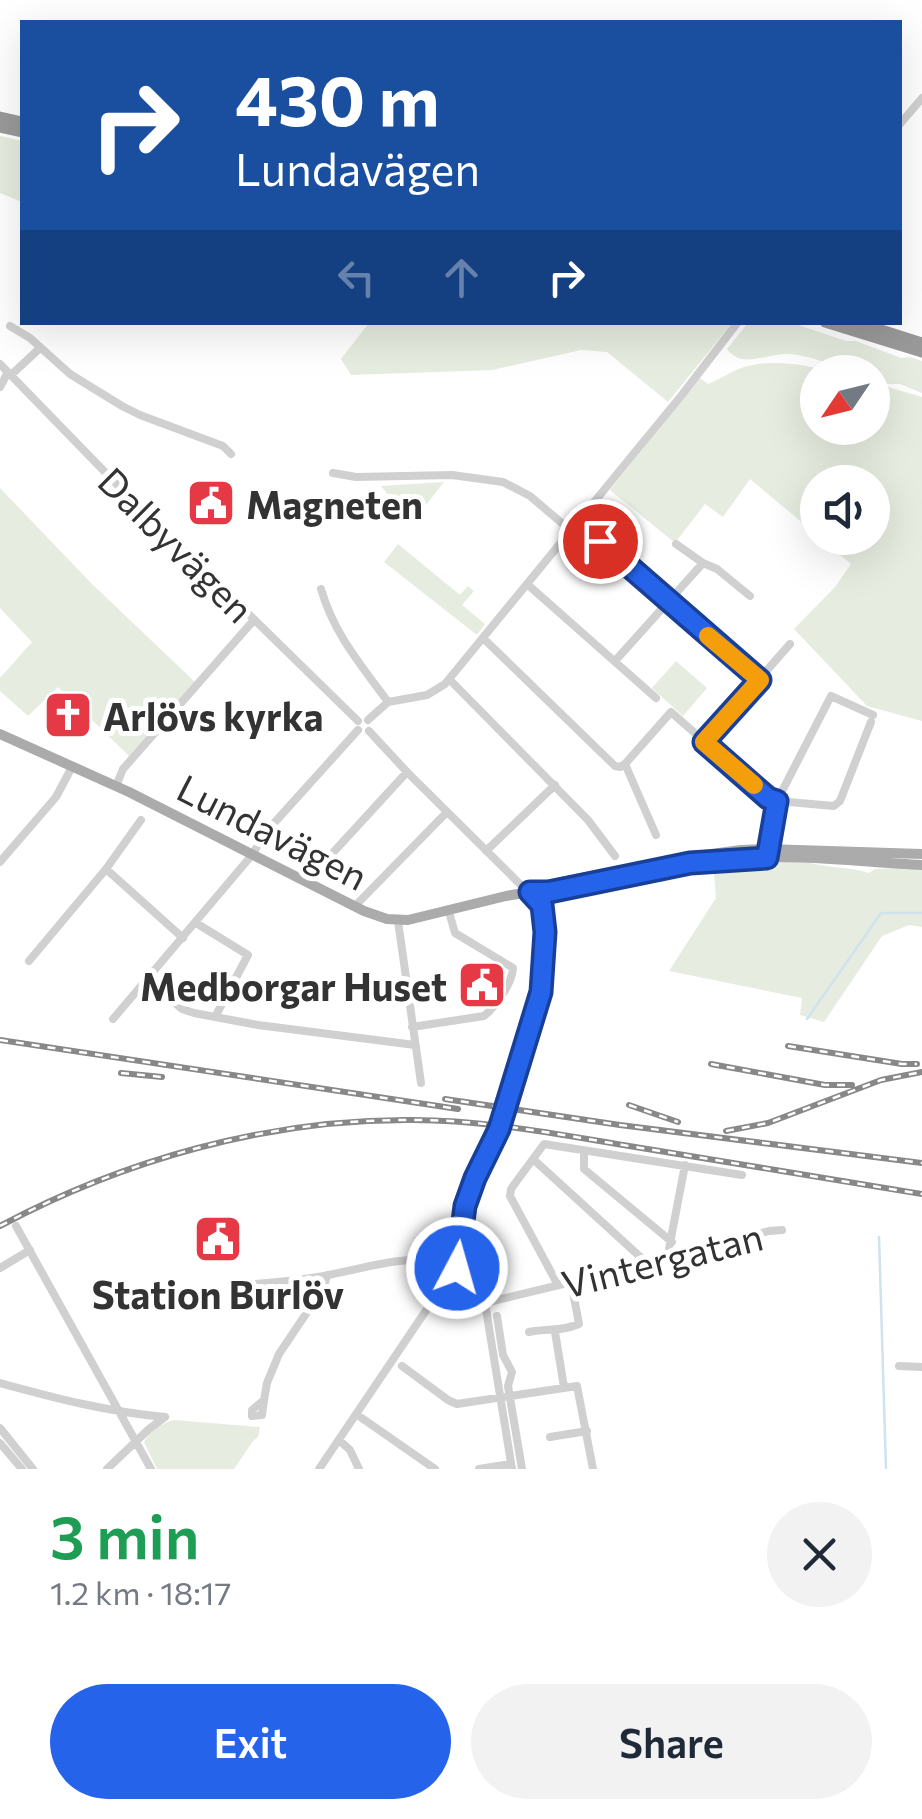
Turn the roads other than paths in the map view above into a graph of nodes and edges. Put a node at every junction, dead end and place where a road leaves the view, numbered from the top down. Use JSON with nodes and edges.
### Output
{"nodes":[{"id":1,"x":922,"y":98,"type":"edge"},
{"id":2,"x":902,"y":122,"type":"edge"},
{"id":3,"x":736,"y":325,"type":"edge"},
{"id":4,"x":835,"y":325,"type":"edge"},
{"id":5,"x":865,"y":325,"type":"edge"},
{"id":6,"x":10,"y":326,"type":"dead end"},
{"id":7,"x":922,"y":343,"type":"edge"},
{"id":8,"x":40,"y":349,"type":"junction"},
{"id":9,"x":922,"y":352,"type":"edge"},
{"id":10,"x":0,"y":364,"type":"edge"},
{"id":11,"x":10,"y":374,"type":"junction"},
{"id":12,"x":0,"y":387,"type":"edge"},
{"id":13,"x":231,"y":454,"type":"dead end"},
{"id":14,"x":333,"y":473,"type":"dead end"},
{"id":15,"x":578,"y":522,"type":"junction"},
{"id":16,"x":571,"y":531,"type":"junction"},
{"id":17,"x":676,"y":544,"type":"dead end"},
{"id":18,"x":703,"y":564,"type":"junction"},
{"id":19,"x":527,"y":584,"type":"junction"},
{"id":20,"x":321,"y":589,"type":"dead end"},
{"id":21,"x":750,"y":596,"type":"dead end"},
{"id":22,"x":669,"y":602,"type":"junction"},
{"id":23,"x":254,"y":620,"type":"junction"},
{"id":24,"x":483,"y":638,"type":"junction"},
{"id":25,"x":790,"y":644,"type":"dead end"},
{"id":26,"x":615,"y":661,"type":"junction"},
{"id":27,"x":449,"y":679,"type":"junction"},
{"id":28,"x":760,"y":680,"type":"junction"},
{"id":29,"x":656,"y":698,"type":"dead end"},
{"id":30,"x":388,"y":702,"type":"junction"},
{"id":31,"x":362,"y":727,"type":"junction"},
{"id":32,"x":0,"y":734,"type":"edge"},
{"id":33,"x":704,"y":742,"type":"junction"},
{"id":34,"x":625,"y":764,"type":"junction"},
{"id":35,"x":72,"y":766,"type":"junction"},
{"id":36,"x":407,"y":772,"type":"junction"},
{"id":37,"x":555,"y":785,"type":"junction"},
{"id":38,"x":116,"y":786,"type":"junction"},
{"id":39,"x":777,"y":801,"type":"junction"},
{"id":40,"x":447,"y":812,"type":"junction"},
{"id":41,"x":141,"y":820,"type":"dead end"},
{"id":42,"x":656,"y":835,"type":"dead end"},
{"id":43,"x":486,"y":851,"type":"junction"},
{"id":44,"x":767,"y":853,"type":"junction"},
{"id":45,"x":922,"y":854,"type":"edge"},
{"id":46,"x":252,"y":855,"type":"junction"},
{"id":47,"x":615,"y":856,"type":"dead end"},
{"id":48,"x":0,"y":862,"type":"edge"},
{"id":49,"x":922,"y":865,"type":"edge"},
{"id":50,"x":106,"y":869,"type":"junction"},
{"id":51,"x":306,"y":882,"type":"junction"},
{"id":52,"x":530,"y":892,"type":"junction"},
{"id":53,"x":355,"y":906,"type":"junction"},
{"id":54,"x":449,"y":912,"type":"junction"},
{"id":55,"x":398,"y":921,"type":"junction"},
{"id":56,"x":196,"y":922,"type":"junction"},
{"id":57,"x":182,"y":938,"type":"junction"},
{"id":58,"x":29,"y":961,"type":"dead end"},
{"id":59,"x":148,"y":979,"type":"junction"},
{"id":60,"x":215,"y":1017,"type":"junction"},
{"id":61,"x":112,"y":1019,"type":"dead end"},
{"id":62,"x":412,"y":1027,"type":"junction"},
{"id":63,"x":415,"y":1045,"type":"junction"},
{"id":64,"x":421,"y":1083,"type":"dead end"},
{"id":65,"x":584,"y":1152,"type":"junction"},
{"id":66,"x":532,"y":1159,"type":"junction"},
{"id":67,"x":685,"y":1166,"type":"junction"},
{"id":68,"x":742,"y":1175,"type":"dead end"},
{"id":69,"x":16,"y":1226,"type":"dead end"},
{"id":70,"x":461,"y":1228,"type":"junction"},
{"id":71,"x":782,"y":1230,"type":"dead end"},
{"id":72,"x":672,"y":1242,"type":"junction"},
{"id":73,"x":30,"y":1250,"type":"junction"},
{"id":74,"x":415,"y":1258,"type":"junction"},
{"id":75,"x":667,"y":1259,"type":"junction"},
{"id":76,"x":443,"y":1261,"type":"junction"},
{"id":77,"x":648,"y":1264,"type":"junction"},
{"id":78,"x":0,"y":1268,"type":"edge"},
{"id":79,"x":457,"y":1270,"type":"junction"},
{"id":80,"x":436,"y":1274,"type":"junction"},
{"id":81,"x":327,"y":1276,"type":"junction"},
{"id":82,"x":449,"y":1282,"type":"junction"},
{"id":83,"x":571,"y":1282,"type":"junction"},
{"id":84,"x":256,"y":1284,"type":"dead end"},
{"id":85,"x":558,"y":1285,"type":"junction"},
{"id":86,"x":482,"y":1299,"type":"junction"},
{"id":87,"x":428,"y":1306,"type":"junction"},
{"id":88,"x":497,"y":1316,"type":"dead end"},
{"id":89,"x":529,"y":1332,"type":"dead end"},
{"id":90,"x":555,"y":1332,"type":"junction"},
{"id":91,"x":402,"y":1366,"type":"dead end"},
{"id":92,"x":899,"y":1366,"type":"dead end"},
{"id":93,"x":922,"y":1367,"type":"edge"},
{"id":94,"x":0,"y":1382,"type":"edge"},
{"id":95,"x":564,"y":1387,"type":"junction"},
{"id":96,"x":510,"y":1396,"type":"junction"},
{"id":97,"x":500,"y":1398,"type":"junction"},
{"id":98,"x":264,"y":1400,"type":"dead end"},
{"id":99,"x":120,"y":1414,"type":"junction"},
{"id":100,"x":356,"y":1414,"type":"junction"},
{"id":101,"x":0,"y":1428,"type":"edge"},
{"id":102,"x":587,"y":1431,"type":"junction"},
{"id":103,"x":550,"y":1437,"type":"dead end"},
{"id":104,"x":339,"y":1440,"type":"junction"},
{"id":105,"x":0,"y":1442,"type":"edge"},
{"id":106,"x":136,"y":1443,"type":"junction"},
{"id":107,"x":511,"y":1466,"type":"edge"},
{"id":108,"x":22,"y":1469,"type":"edge"},
{"id":109,"x":33,"y":1469,"type":"edge"},
{"id":110,"x":106,"y":1469,"type":"edge"},
{"id":111,"x":151,"y":1469,"type":"edge"},
{"id":112,"x":319,"y":1469,"type":"edge"},
{"id":113,"x":359,"y":1469,"type":"edge"},
{"id":114,"x":435,"y":1469,"type":"edge"},
{"id":115,"x":479,"y":1469,"type":"edge"},
{"id":116,"x":522,"y":1469,"type":"edge"},
{"id":117,"x":593,"y":1469,"type":"edge"}],
"edges":[{"from":1,"to":2,"type":"street"},
{"from":3,"to":15,"type":"street"},
{"from":4,"to":9,"type":"highway"},
{"from":5,"to":7,"type":"highway"},
{"from":6,"to":8,"type":"street"},
{"from":8,"to":11,"type":"street"},
{"from":8,"to":13,"type":"street"},
{"from":10,"to":11,"type":"street","name":"Dalbyvägen"},
{"from":11,"to":12,"type":"street"},
{"from":11,"to":23,"type":"street","name":"Dalbyvägen"},
{"from":14,"to":16,"type":"street"},
{"from":15,"to":16,"type":"street"},
{"from":15,"to":22,"type":"street"},
{"from":16,"to":19,"type":"street"},
{"from":17,"to":18,"type":"street"},
{"from":18,"to":21,"type":"street"},
{"from":18,"to":22,"type":"street"},
{"from":19,"to":24,"type":"street"},
{"from":19,"to":26,"type":"street"},
{"from":20,"to":30,"type":"street"},
{"from":22,"to":26,"type":"street"},
{"from":22,"to":28,"type":"street"},
{"from":23,"to":31,"type":"street","name":"Dalbyvägen"},
{"from":23,"to":38,"type":"street"},
{"from":24,"to":27,"type":"street"},
{"from":24,"to":34,"type":"street"},
{"from":25,"to":28,"type":"street"},
{"from":26,"to":29,"type":"street"},
{"from":27,"to":30,"type":"street"},
{"from":27,"to":37,"type":"street"},
{"from":28,"to":33,"type":"street"},
{"from":30,"to":31,"type":"street"},
{"from":31,"to":36,"type":"street","name":"Dalbyvägen"},
{"from":31,"to":46,"type":"street"},
{"from":32,"to":35,"type":"main road","name":"Lundavägen"},
{"from":33,"to":34,"type":"street"},
{"from":33,"to":39,"type":"street"},
{"from":34,"to":42,"type":"street"},
{"from":35,"to":38,"type":"main road","name":"Lundavägen"},
{"from":35,"to":48,"type":"street"},
{"from":36,"to":40,"type":"street","name":"Dalbyvägen"},
{"from":36,"to":51,"type":"street"},
{"from":37,"to":43,"type":"street"},
{"from":37,"to":47,"type":"street"},
{"from":38,"to":46,"type":"main road","name":"Lundavägen"},
{"from":39,"to":39,"type":"street"},
{"from":39,"to":44,"type":"street"},
{"from":40,"to":43,"type":"street","name":"Dalbyvägen"},
{"from":40,"to":53,"type":"street"},
{"from":41,"to":50,"type":"street"},
{"from":43,"to":52,"type":"street","name":"Dalbyvägen"},
{"from":44,"to":45,"type":"main road","name":"Lundavägen"},
{"from":44,"to":49,"type":"main road","name":"Lundavägen"},
{"from":44,"to":52,"type":"main road","name":"Lundavägen"},
{"from":46,"to":51,"type":"main road","name":"Lundavägen"},
{"from":46,"to":56,"type":"street"},
{"from":50,"to":57,"type":"street"},
{"from":50,"to":58,"type":"street"},
{"from":51,"to":53,"type":"main road","name":"Lundavägen"},
{"from":52,"to":54,"type":"main road","name":"Lundavägen"},
{"from":52,"to":70,"type":"street"},
{"from":53,"to":55,"type":"main road","name":"Lundavägen"},
{"from":54,"to":55,"type":"main road","name":"Lundavägen"},
{"from":54,"to":62,"type":"street"},
{"from":55,"to":62,"type":"street"},
{"from":56,"to":57,"type":"street"},
{"from":56,"to":60,"type":"street"},
{"from":57,"to":59,"type":"street"},
{"from":59,"to":60,"type":"street"},
{"from":59,"to":61,"type":"street"},
{"from":60,"to":63,"type":"street"},
{"from":62,"to":63,"type":"street"},
{"from":63,"to":64,"type":"street"},
{"from":65,"to":66,"type":"street"},
{"from":65,"to":67,"type":"street"},
{"from":65,"to":72,"type":"street"},
{"from":66,"to":77,"type":"street"},
{"from":66,"to":85,"type":"street"},
{"from":67,"to":68,"type":"street"},
{"from":67,"to":72,"type":"street"},
{"from":69,"to":73,"type":"street"},
{"from":70,"to":76,"type":"street"},
{"from":70,"to":79,"type":"street"},
{"from":71,"to":75,"type":"street","name":"Vintergatan"},
{"from":72,"to":75,"type":"street"},
{"from":73,"to":78,"type":"street"},
{"from":73,"to":99,"type":"street"},
{"from":74,"to":76,"type":"street"},
{"from":74,"to":80,"type":"street"},
{"from":74,"to":81,"type":"street"},
{"from":75,"to":77,"type":"street","name":"Vintergatan"},
{"from":76,"to":79,"type":"street"},
{"from":76,"to":80,"type":"street"},
{"from":77,"to":83,"type":"street","name":"Vintergatan"},
{"from":79,"to":82,"type":"street"},
{"from":79,"to":86,"type":"street"},
{"from":80,"to":82,"type":"street"},
{"from":80,"to":87,"type":"street"},
{"from":81,"to":84,"type":"street"},
{"from":81,"to":98,"type":"street"},
{"from":82,"to":86,"type":"street"},
{"from":82,"to":87,"type":"street"},
{"from":83,"to":85,"type":"street","name":"Vintergatan"},
{"from":83,"to":90,"type":"street"},
{"from":85,"to":86,"type":"street","name":"Vintergatan"},
{"from":86,"to":97,"type":"street"},
{"from":87,"to":100,"type":"street"},
{"from":88,"to":96,"type":"street"},
{"from":89,"to":90,"type":"street"},
{"from":90,"to":95,"type":"street"},
{"from":91,"to":97,"type":"street"},
{"from":92,"to":93,"type":"street"},
{"from":94,"to":99,"type":"street"},
{"from":95,"to":96,"type":"street"},
{"from":95,"to":102,"type":"street"},
{"from":96,"to":97,"type":"street"},
{"from":96,"to":116,"type":"street"},
{"from":97,"to":107,"type":"street"},
{"from":99,"to":106,"type":"street"},
{"from":99,"to":106,"type":"street"},
{"from":100,"to":104,"type":"street"},
{"from":100,"to":114,"type":"street"},
{"from":101,"to":109,"type":"street"},
{"from":102,"to":103,"type":"street"},
{"from":102,"to":117,"type":"street"},
{"from":104,"to":112,"type":"street"},
{"from":104,"to":113,"type":"street"},
{"from":105,"to":108,"type":"street"},
{"from":106,"to":110,"type":"street"},
{"from":106,"to":111,"type":"street"},
{"from":107,"to":115,"type":"street"}]}
